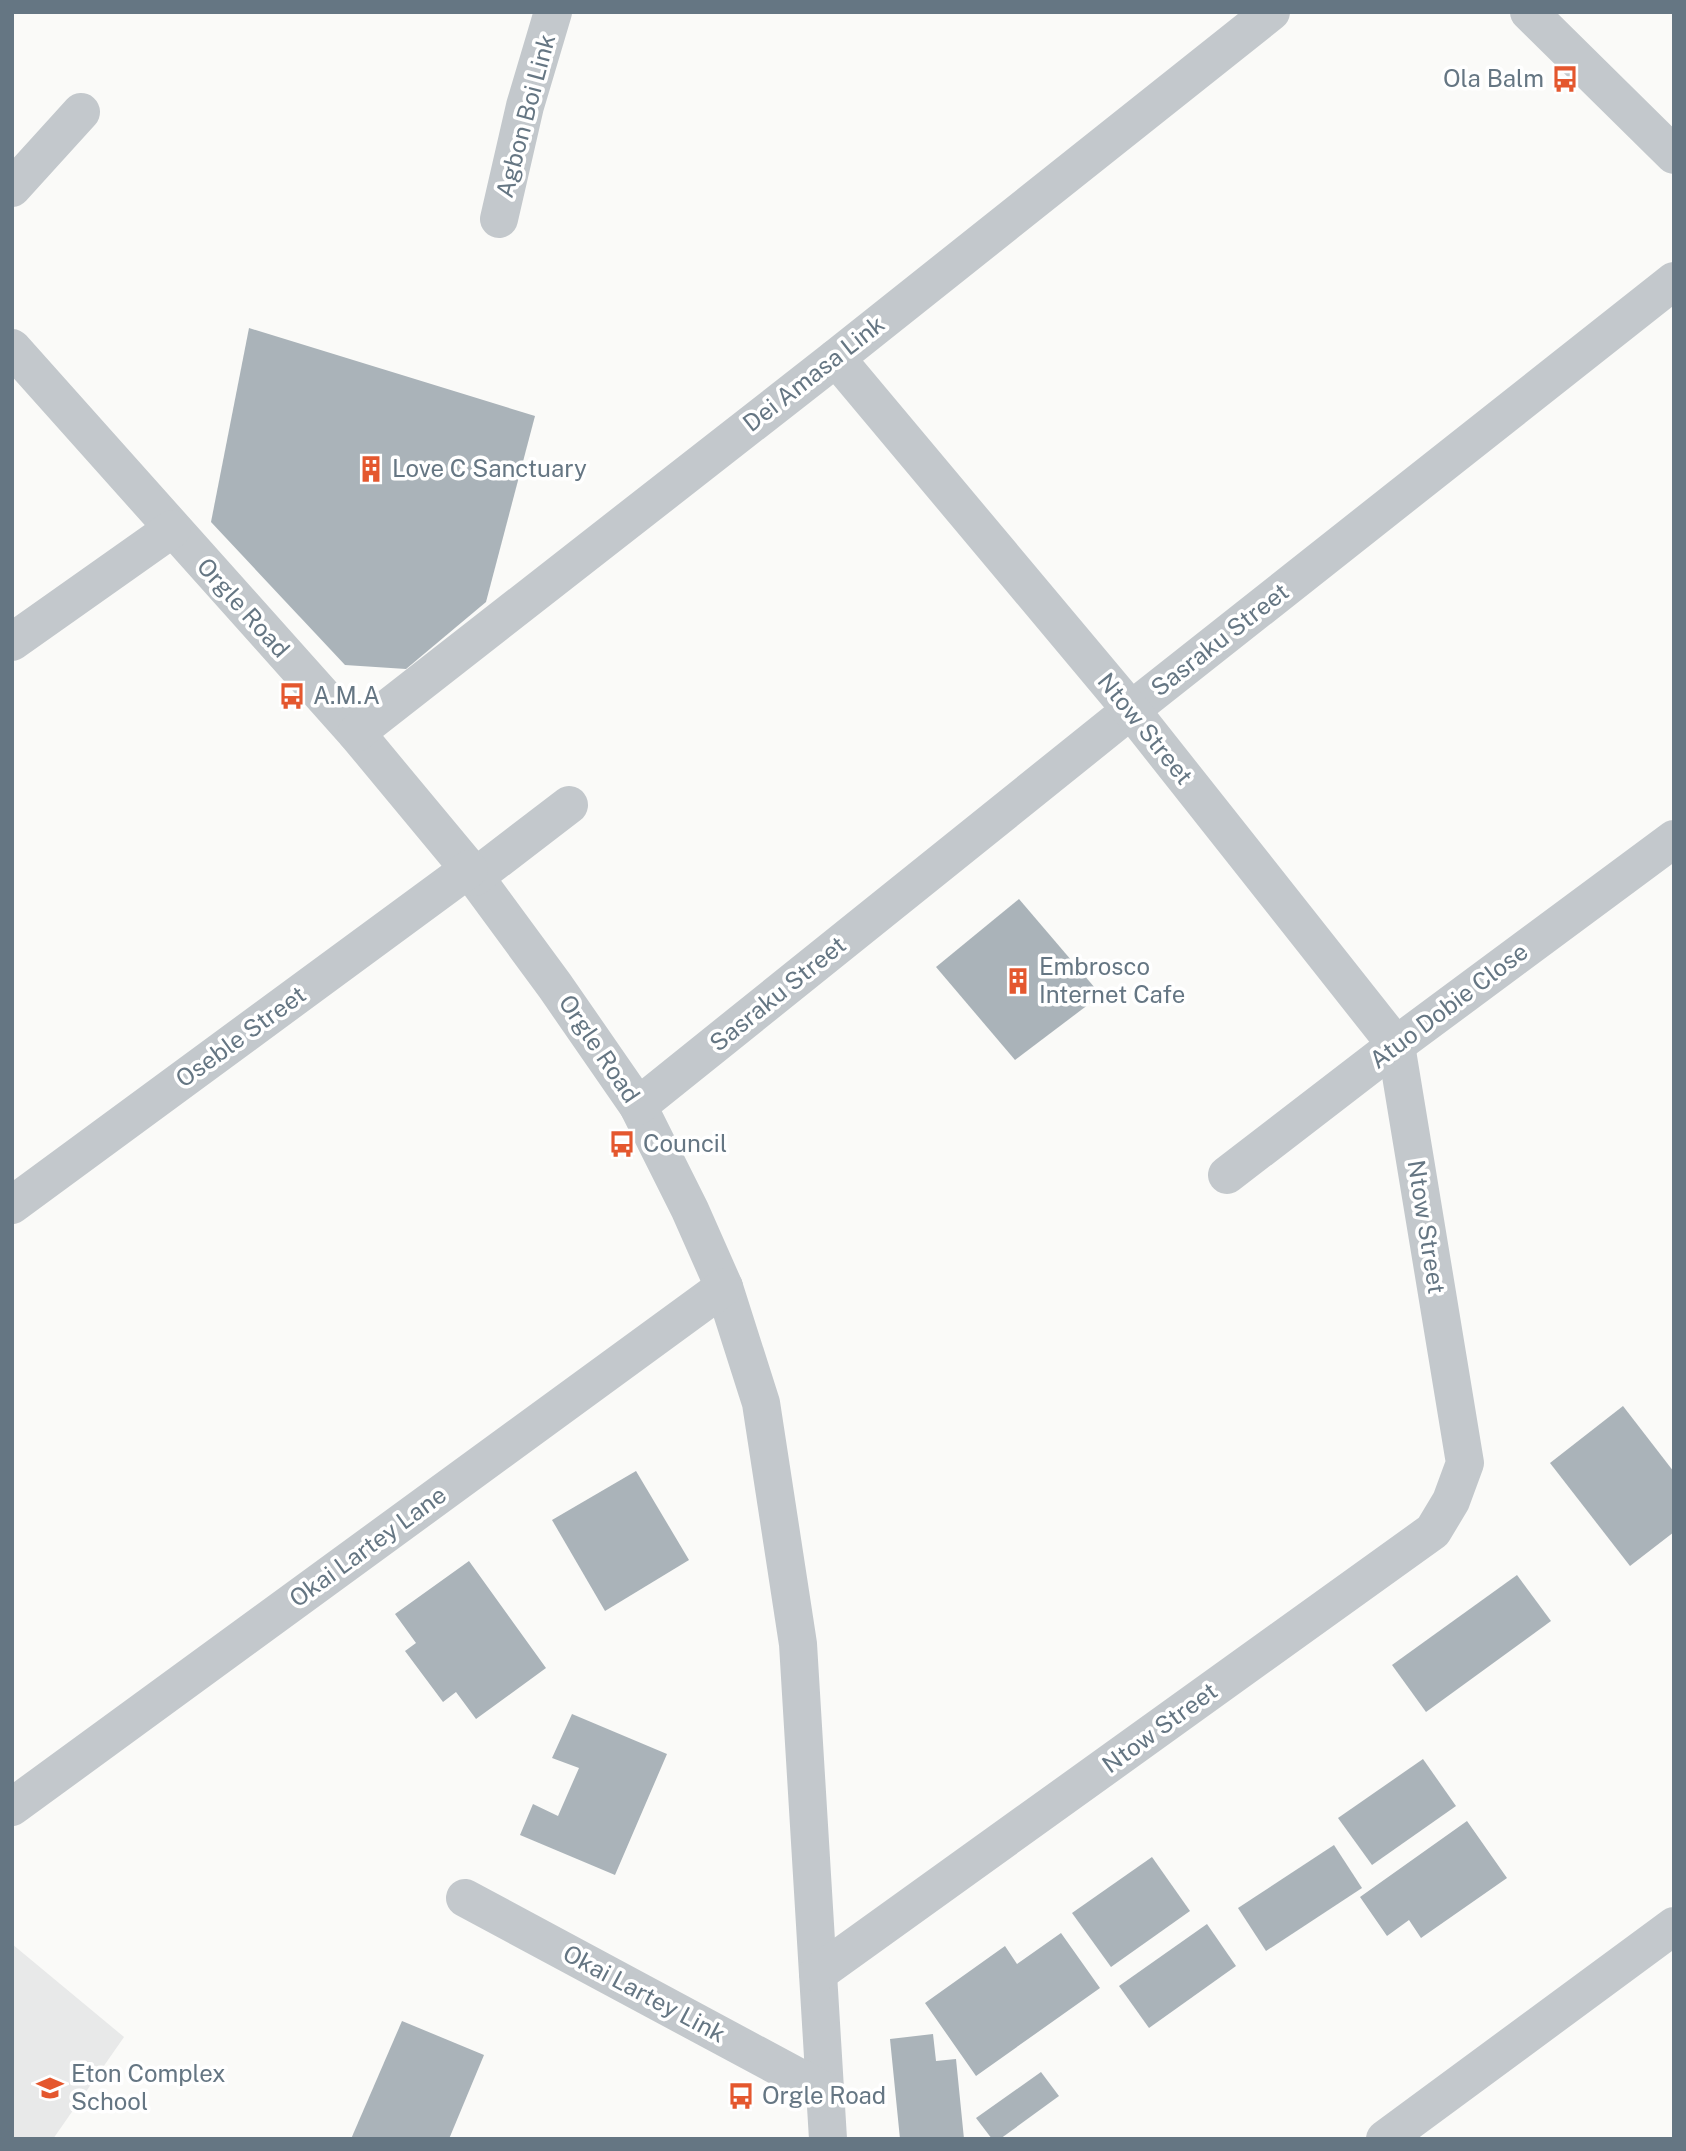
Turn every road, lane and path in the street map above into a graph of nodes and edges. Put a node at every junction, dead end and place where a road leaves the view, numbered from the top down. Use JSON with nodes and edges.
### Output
{"nodes":[{"id":1,"x":553,"y":12,"type":"edge"},
{"id":2,"x":1271,"y":12,"type":"edge"},
{"id":3,"x":1528,"y":12,"type":"edge"},
{"id":4,"x":81,"y":112,"type":"dead end"},
{"id":5,"x":1673,"y":153,"type":"edge"},
{"id":6,"x":12,"y":188,"type":"edge"},
{"id":7,"x":499,"y":219,"type":"dead end"},
{"id":8,"x":1674,"y":281,"type":"edge"},
{"id":9,"x":12,"y":348,"type":"edge"},
{"id":10,"x":836,"y":358,"type":"junction"},
{"id":11,"x":172,"y":528,"type":"junction"},
{"id":12,"x":12,"y":642,"type":"edge"},
{"id":13,"x":1131,"y":710,"type":"junction"},
{"id":14,"x":356,"y":733,"type":"junction"},
{"id":15,"x":569,"y":805,"type":"dead end"},
{"id":16,"x":1674,"y":839,"type":"edge"},
{"id":17,"x":472,"y":873,"type":"junction"},
{"id":18,"x":1396,"y":1045,"type":"junction"},
{"id":19,"x":638,"y":1106,"type":"junction"},
{"id":20,"x":1227,"y":1175,"type":"dead end"},
{"id":21,"x":12,"y":1205,"type":"edge"},
{"id":22,"x":724,"y":1287,"type":"junction"},
{"id":23,"x":12,"y":1807,"type":"edge"},
{"id":24,"x":464,"y":1898,"type":"dead end"},
{"id":25,"x":1674,"y":1926,"type":"edge"},
{"id":26,"x":818,"y":1973,"type":"junction"},
{"id":27,"x":745,"y":2080,"type":"dead end"},
{"id":28,"x":824,"y":2091,"type":"junction"},
{"id":29,"x":828,"y":2139,"type":"edge"},
{"id":30,"x":1385,"y":2139,"type":"edge"}],
"edges":[{"from":1,"to":7,"type":"street","name":"Agbon Boi Link"},
{"from":2,"to":10,"type":"street","name":"Dei Amasa Link"},
{"from":3,"to":5,"type":"street"},
{"from":4,"to":6,"type":"street"},
{"from":8,"to":13,"type":"street","name":"Sasraku Street"},
{"from":9,"to":11,"type":"street","name":"Orgle Road"},
{"from":10,"to":13,"type":"street","name":"Ntow Street"},
{"from":10,"to":14,"type":"street","name":"Dei Amasa Link"},
{"from":11,"to":12,"type":"street"},
{"from":11,"to":14,"type":"street","name":"Orgle Road"},
{"from":13,"to":18,"type":"street","name":"Ntow Street"},
{"from":13,"to":19,"type":"street","name":"Sasraku Street"},
{"from":14,"to":17,"type":"street","name":"Orgle Road"},
{"from":15,"to":17,"type":"street","name":"Oseble Street"},
{"from":16,"to":18,"type":"street","name":"Atuo Dobie Close"},
{"from":17,"to":19,"type":"street","name":"Orgle Road"},
{"from":17,"to":21,"type":"street","name":"Oseble Street"},
{"from":18,"to":20,"type":"street","name":"Atuo Dobie Close"},
{"from":18,"to":26,"type":"street","name":"Ntow Street"},
{"from":19,"to":22,"type":"street","name":"Orgle Road"},
{"from":22,"to":23,"type":"street","name":"Okai Lartey Lane"},
{"from":22,"to":26,"type":"street","name":"Orgle Road"},
{"from":24,"to":28,"type":"street","name":"Okai Lartey Link"},
{"from":25,"to":30,"type":"street"},
{"from":26,"to":28,"type":"street","name":"Orgle Road"},
{"from":27,"to":28,"type":"street"},
{"from":28,"to":29,"type":"street","name":"Orgle Road"}]}
